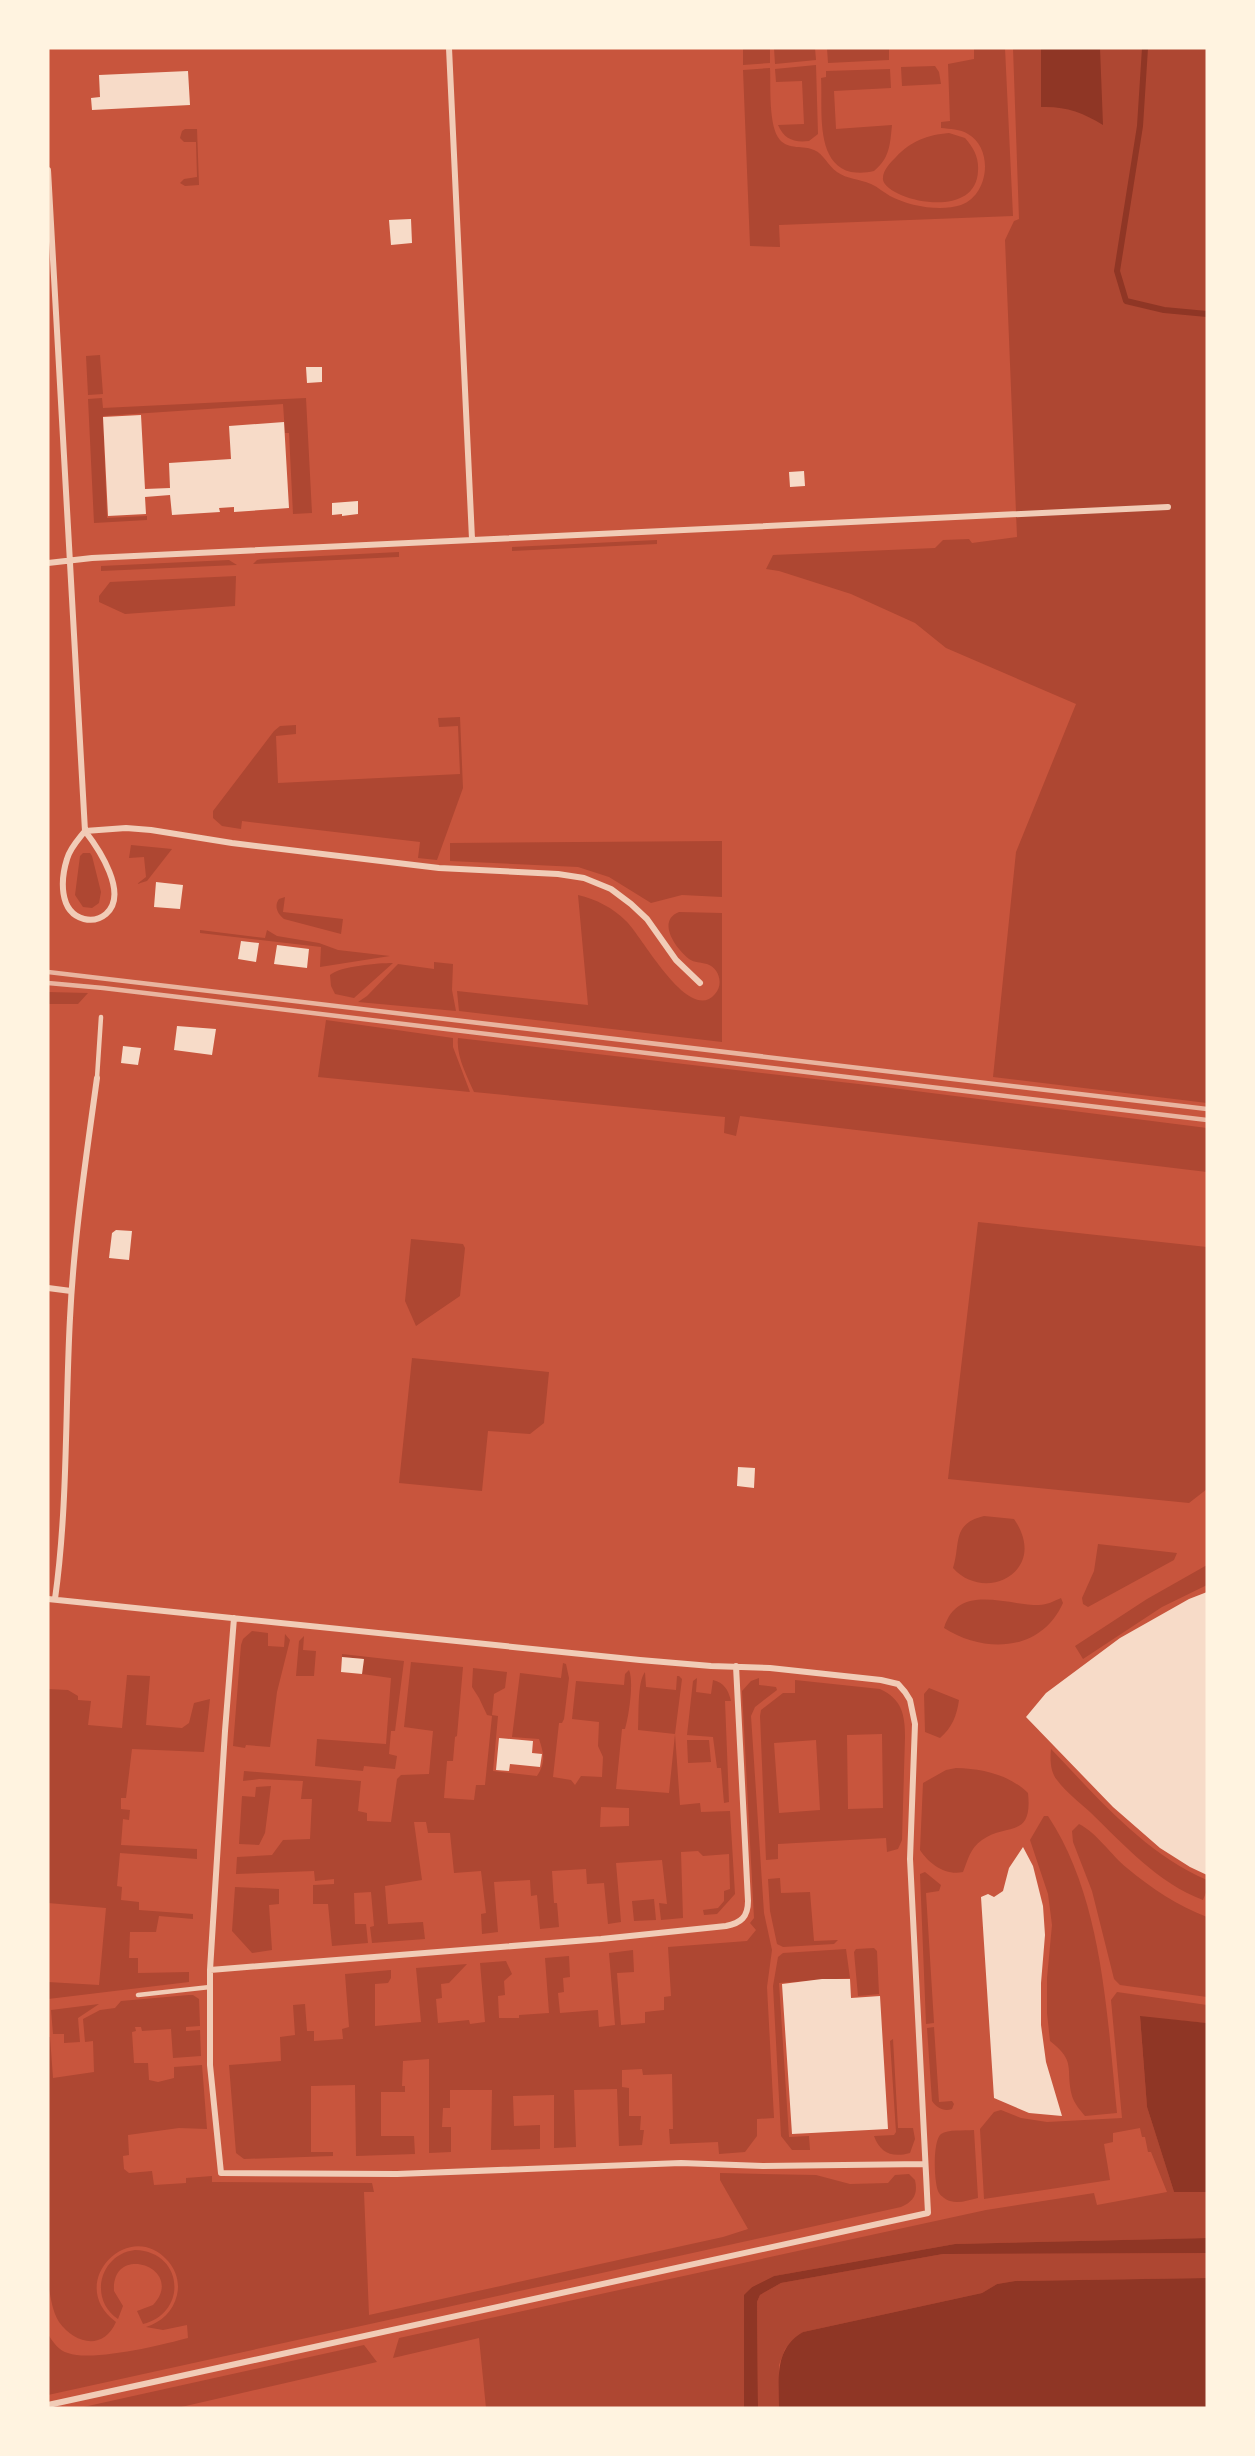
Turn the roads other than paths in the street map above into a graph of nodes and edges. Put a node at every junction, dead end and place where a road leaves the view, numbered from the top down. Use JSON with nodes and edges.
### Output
{"nodes":[{"id":1,"x":449,"y":48,"type":"edge"},
{"id":2,"x":48,"y":170,"type":"edge"},
{"id":3,"x":1168,"y":507,"type":"dead end"},
{"id":4,"x":472,"y":539,"type":"junction"},
{"id":5,"x":68,"y":560,"type":"junction"},
{"id":6,"x":48,"y":563,"type":"edge"},
{"id":7,"x":85,"y":831,"type":"junction"},
{"id":8,"x":700,"y":983,"type":"dead end"},
{"id":9,"x":101,"y":1017,"type":"dead end"},
{"id":10,"x":97,"y":1078,"type":"joint"},
{"id":11,"x":48,"y":1288,"type":"edge"},
{"id":12,"x":71,"y":1291,"type":"junction"},
{"id":13,"x":52,"y":1599,"type":"edge"},
{"id":14,"x":234,"y":1618,"type":"junction"},
{"id":15,"x":736,"y":1666,"type":"junction"},
{"id":16,"x":210,"y":1970,"type":"junction"},
{"id":17,"x":210,"y":1987,"type":"junction"},
{"id":18,"x":138,"y":1995,"type":"dead end"},
{"id":19,"x":925,"y":2164,"type":"junction"},
{"id":20,"x":48,"y":2405,"type":"edge"}],
"edges":[{"from":1,"to":4,"type":"street"},
{"from":2,"to":5,"type":"street"},
{"from":3,"to":4,"type":"street"},
{"from":4,"to":5,"type":"street"},
{"from":5,"to":6,"type":"street"},
{"from":5,"to":7,"type":"street"},
{"from":7,"to":7,"type":"street"},
{"from":7,"to":8,"type":"street"},
{"from":9,"to":10,"type":"lane"},
{"from":10,"to":12,"type":"street"},
{"from":11,"to":12,"type":"street"},
{"from":12,"to":13,"type":"street"},
{"from":13,"to":14,"type":"street"},
{"from":14,"to":15,"type":"street"},
{"from":14,"to":16,"type":"street"},
{"from":15,"to":16,"type":"street"},
{"from":15,"to":19,"type":"street"},
{"from":16,"to":17,"type":"street"},
{"from":17,"to":18,"type":"lane"},
{"from":17,"to":19,"type":"street"},
{"from":19,"to":20,"type":"street"}]}
